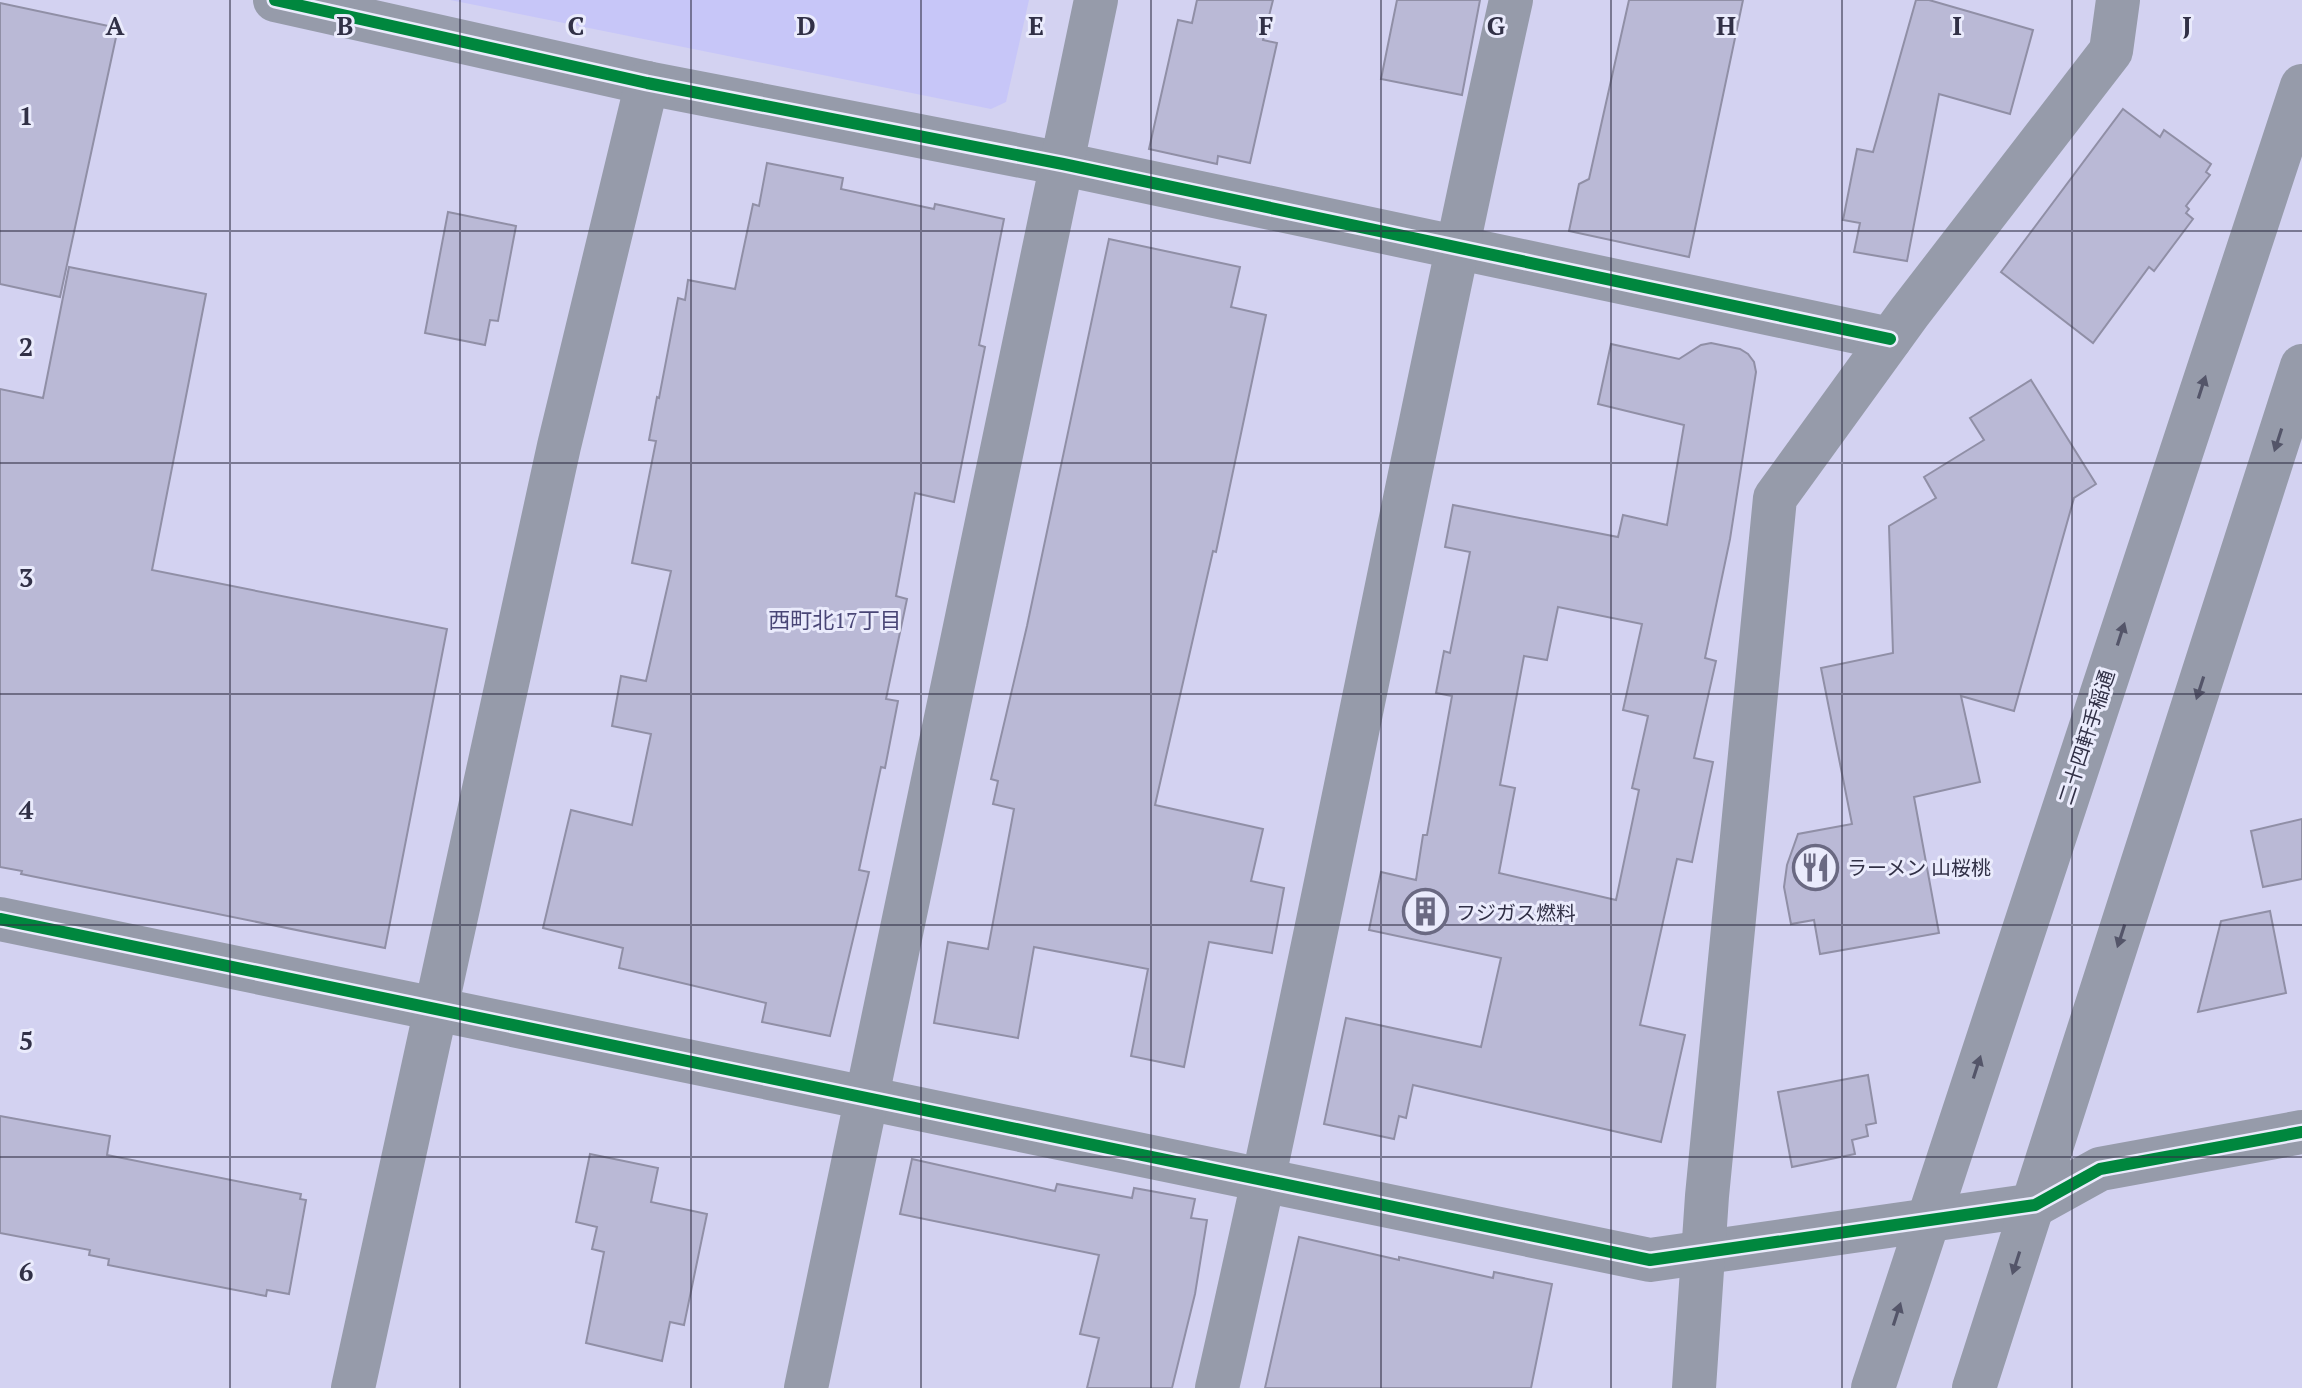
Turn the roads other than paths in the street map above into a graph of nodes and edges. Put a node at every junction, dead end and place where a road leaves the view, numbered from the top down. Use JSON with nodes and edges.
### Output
{"nodes":[{"id":1,"x":275,"y":0,"type":"edge"},
{"id":2,"x":1096,"y":0,"type":"edge"},
{"id":3,"x":1511,"y":0,"type":"edge"},
{"id":4,"x":2118,"y":0,"type":"edge"},
{"id":5,"x":647,"y":83,"type":"junction"},
{"id":6,"x":2302,"y":86,"type":"edge"},
{"id":7,"x":1063,"y":164,"type":"junction"},
{"id":8,"x":1456,"y":249,"type":"junction"},
{"id":9,"x":1890,"y":339,"type":"junction"},
{"id":10,"x":2302,"y":366,"type":"edge"},
{"id":11,"x":0,"y":919,"type":"edge"},
{"id":12,"x":436,"y":1009,"type":"junction"},
{"id":13,"x":869,"y":1098,"type":"junction"},
{"id":14,"x":2302,"y":1132,"type":"edge"},
{"id":15,"x":1265,"y":1180,"type":"junction"},
{"id":16,"x":2035,"y":1205,"type":"junction"},
{"id":17,"x":1928,"y":1222,"type":"junction"},
{"id":18,"x":1702,"y":1253,"type":"junction"},
{"id":19,"x":353,"y":1388,"type":"edge"},
{"id":20,"x":806,"y":1388,"type":"edge"},
{"id":21,"x":1217,"y":1388,"type":"edge"},
{"id":22,"x":1694,"y":1388,"type":"edge"},
{"id":23,"x":1873,"y":1388,"type":"edge"},
{"id":24,"x":1974,"y":1388,"type":"edge"}],
"edges":[{"from":1,"to":5,"type":"street"},
{"from":2,"to":7,"type":"street"},
{"from":3,"to":8,"type":"street"},
{"from":4,"to":9,"type":"street"},
{"from":5,"to":7,"type":"street"},
{"from":5,"to":12,"type":"street"},
{"from":17,"to":6,"type":"street","name":"二十四軒手稲通","one_way":true},
{"from":7,"to":8,"type":"street"},
{"from":7,"to":13,"type":"street"},
{"from":8,"to":9,"type":"street"},
{"from":8,"to":15,"type":"street"},
{"from":9,"to":18,"type":"street"},
{"from":10,"to":16,"type":"street","one_way":true},
{"from":11,"to":12,"type":"street"},
{"from":12,"to":13,"type":"street"},
{"from":12,"to":19,"type":"street"},
{"from":13,"to":15,"type":"street"},
{"from":13,"to":20,"type":"street"},
{"from":14,"to":16,"type":"street"},
{"from":15,"to":18,"type":"street"},
{"from":15,"to":21,"type":"street"},
{"from":16,"to":17,"type":"street"},
{"from":16,"to":24,"type":"street","one_way":true},
{"from":17,"to":18,"type":"street"},
{"from":23,"to":17,"type":"street","name":"二十四軒手稲通","one_way":true},
{"from":18,"to":22,"type":"street"}]}
